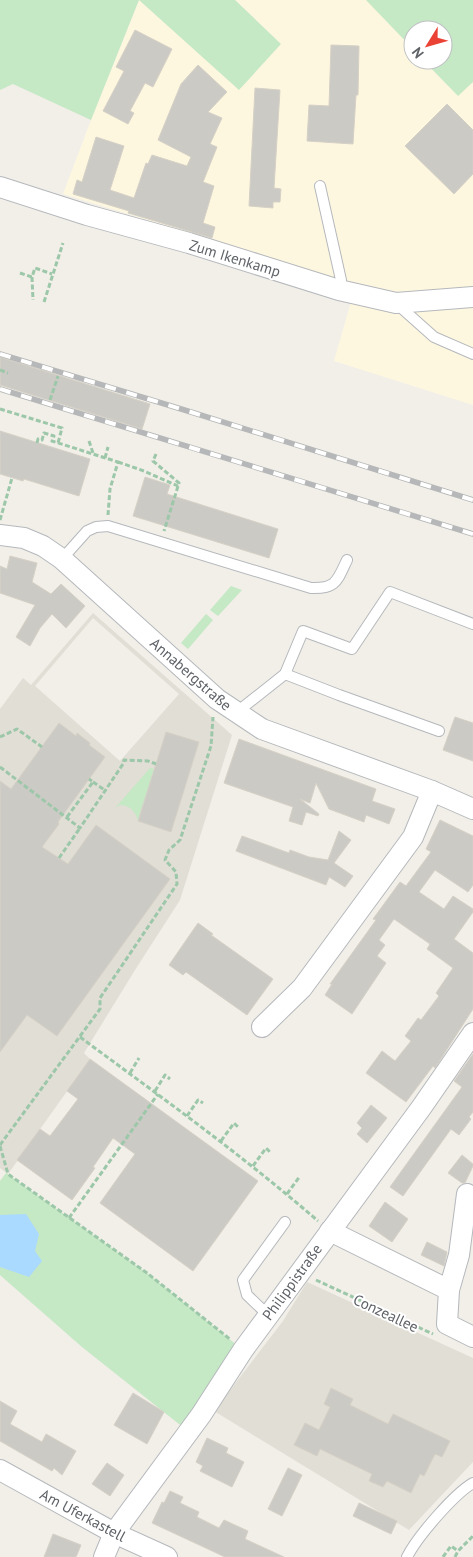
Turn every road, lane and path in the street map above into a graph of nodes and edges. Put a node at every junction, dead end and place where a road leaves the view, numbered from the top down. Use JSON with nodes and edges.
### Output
{"nodes":[{"id":1,"x":0,"y":186,"type":"edge"},
{"id":2,"x":320,"y":186,"type":"dead end"},
{"id":3,"x":63,"y":243,"type":"dead end"},
{"id":4,"x":20,"y":273,"type":"dead end"},
{"id":5,"x":52,"y":274,"type":"junction"},
{"id":6,"x":32,"y":277,"type":"junction"},
{"id":7,"x":339,"y":290,"type":"junction"},
{"id":8,"x":473,"y":297,"type":"edge"},
{"id":9,"x":33,"y":300,"type":"dead end"},
{"id":10,"x":44,"y":302,"type":"dead end"},
{"id":11,"x":396,"y":303,"type":"junction"},
{"id":12,"x":473,"y":354,"type":"edge"},
{"id":13,"x":0,"y":370,"type":"edge"},
{"id":14,"x":8,"y":373,"type":"dead end"},
{"id":15,"x":58,"y":376,"type":"dead end"},
{"id":16,"x":50,"y":400,"type":"dead end"},
{"id":17,"x":0,"y":409,"type":"edge"},
{"id":18,"x":90,"y":441,"type":"dead end"},
{"id":19,"x":37,"y":442,"type":"dead end"},
{"id":20,"x":58,"y":442,"type":"junction"},
{"id":21,"x":108,"y":447,"type":"dead end"},
{"id":22,"x":93,"y":454,"type":"junction"},
{"id":23,"x":156,"y":454,"type":"dead end"},
{"id":24,"x":105,"y":458,"type":"junction"},
{"id":25,"x":118,"y":462,"type":"junction"},
{"id":26,"x":12,"y":478,"type":"dead end"},
{"id":27,"x":178,"y":486,"type":"junction"},
{"id":28,"x":0,"y":520,"type":"edge"},
{"id":29,"x":108,"y":526,"type":"junction"},
{"id":30,"x":0,"y":536,"type":"edge"},
{"id":31,"x":161,"y":541,"type":"junction"},
{"id":32,"x":62,"y":559,"type":"junction"},
{"id":33,"x":347,"y":560,"type":"dead end"},
{"id":34,"x":473,"y":624,"type":"edge"},
{"id":35,"x":285,"y":674,"type":"junction"},
{"id":36,"x":217,"y":700,"type":"junction"},
{"id":37,"x":237,"y":712,"type":"junction"},
{"id":38,"x":439,"y":731,"type":"dead end"},
{"id":39,"x":0,"y":737,"type":"edge"},
{"id":40,"x":42,"y":747,"type":"dead end"},
{"id":41,"x":156,"y":764,"type":"dead end"},
{"id":42,"x":0,"y":767,"type":"edge"},
{"id":43,"x":89,"y":779,"type":"dead end"},
{"id":44,"x":93,"y":782,"type":"junction"},
{"id":45,"x":106,"y":791,"type":"junction"},
{"id":46,"x":432,"y":791,"type":"junction"},
{"id":47,"x":473,"y":809,"type":"edge"},
{"id":48,"x":67,"y":817,"type":"junction"},
{"id":49,"x":80,"y":828,"type":"junction"},
{"id":50,"x":59,"y":858,"type":"dead end"},
{"id":51,"x":262,"y":1027,"type":"dead end"},
{"id":52,"x":473,"y":1033,"type":"edge"},
{"id":53,"x":80,"y":1037,"type":"junction"},
{"id":54,"x":139,"y":1058,"type":"dead end"},
{"id":55,"x":130,"y":1073,"type":"junction"},
{"id":56,"x":170,"y":1079,"type":"dead end"},
{"id":57,"x":156,"y":1092,"type":"junction"},
{"id":58,"x":203,"y":1103,"type":"dead end"},
{"id":59,"x":187,"y":1116,"type":"junction"},
{"id":60,"x":238,"y":1126,"type":"dead end"},
{"id":61,"x":221,"y":1141,"type":"junction"},
{"id":62,"x":0,"y":1146,"type":"edge"},
{"id":63,"x":270,"y":1152,"type":"dead end"},
{"id":64,"x":253,"y":1166,"type":"junction"},
{"id":65,"x":300,"y":1176,"type":"dead end"},
{"id":66,"x":287,"y":1194,"type":"junction"},
{"id":67,"x":467,"y":1194,"type":"dead end"},
{"id":68,"x":69,"y":1218,"type":"junction"},
{"id":69,"x":285,"y":1222,"type":"dead end"},
{"id":70,"x":330,"y":1231,"type":"junction"},
{"id":71,"x":300,"y":1273,"type":"junction"},
{"id":72,"x":450,"y":1290,"type":"junction"},
{"id":73,"x":268,"y":1315,"type":"junction"},
{"id":74,"x":438,"y":1336,"type":"dead end"},
{"id":75,"x":473,"y":1337,"type":"edge"},
{"id":76,"x":243,"y":1350,"type":"junction"},
{"id":77,"x":0,"y":1470,"type":"edge"},
{"id":78,"x":473,"y":1483,"type":"edge"},
{"id":79,"x":114,"y":1533,"type":"junction"},
{"id":80,"x":473,"y":1536,"type":"edge"},
{"id":81,"x":458,"y":1551,"type":"junction"},
{"id":82,"x":104,"y":1557,"type":"edge"},
{"id":83,"x":166,"y":1557,"type":"edge"},
{"id":84,"x":407,"y":1557,"type":"edge"},
{"id":85,"x":443,"y":1557,"type":"edge"},
{"id":86,"x":455,"y":1557,"type":"edge"}],
"edges":[{"from":1,"to":7,"type":"street","name":"Zum Ikenkamp"},
{"from":2,"to":7,"type":"lane"},
{"from":3,"to":5,"type":"path"},
{"from":4,"to":6,"type":"path"},
{"from":5,"to":6,"type":"path"},
{"from":5,"to":10,"type":"path"},
{"from":6,"to":9,"type":"path"},
{"from":7,"to":11,"type":"street","name":"Zum Ikenkamp"},
{"from":8,"to":11,"type":"street","name":"Zum Ikenkamp"},
{"from":11,"to":12,"type":"lane"},
{"from":13,"to":14,"type":"path"},
{"from":15,"to":16,"type":"path"},
{"from":17,"to":20,"type":"path"},
{"from":18,"to":22,"type":"path"},
{"from":19,"to":20,"type":"path"},
{"from":20,"to":22,"type":"path"},
{"from":21,"to":24,"type":"path"},
{"from":22,"to":24,"type":"path"},
{"from":23,"to":27,"type":"path"},
{"from":24,"to":25,"type":"path"},
{"from":25,"to":27,"type":"path"},
{"from":25,"to":29,"type":"path"},
{"from":26,"to":28,"type":"path"},
{"from":27,"to":31,"type":"path"},
{"from":29,"to":31,"type":"lane"},
{"from":29,"to":32,"type":"lane"},
{"from":30,"to":32,"type":"street","name":"Annabergstraße"},
{"from":31,"to":33,"type":"lane"},
{"from":32,"to":36,"type":"street","name":"Annabergstraße"},
{"from":34,"to":35,"type":"lane"},
{"from":35,"to":37,"type":"lane"},
{"from":35,"to":38,"type":"lane"},
{"from":36,"to":37,"type":"street","name":"Annabergstraße"},
{"from":36,"to":53,"type":"path"},
{"from":37,"to":46,"type":"street","name":"Annabergstraße"},
{"from":39,"to":40,"type":"path"},
{"from":41,"to":45,"type":"path"},
{"from":42,"to":48,"type":"path"},
{"from":43,"to":44,"type":"path"},
{"from":44,"to":45,"type":"path"},
{"from":44,"to":48,"type":"path"},
{"from":45,"to":49,"type":"path"},
{"from":46,"to":47,"type":"street","name":"Annabergstraße"},
{"from":46,"to":51,"type":"street"},
{"from":48,"to":49,"type":"path"},
{"from":49,"to":50,"type":"path"},
{"from":52,"to":70,"type":"street","name":"Philippistraße"},
{"from":53,"to":55,"type":"path"},
{"from":53,"to":62,"type":"path"},
{"from":54,"to":55,"type":"path"},
{"from":55,"to":57,"type":"path"},
{"from":56,"to":57,"type":"path"},
{"from":57,"to":59,"type":"path"},
{"from":57,"to":68,"type":"path"},
{"from":58,"to":59,"type":"path"},
{"from":59,"to":61,"type":"path"},
{"from":60,"to":61,"type":"path"},
{"from":61,"to":64,"type":"path"},
{"from":62,"to":68,"type":"path"},
{"from":63,"to":64,"type":"path"},
{"from":64,"to":66,"type":"path"},
{"from":65,"to":66,"type":"path"},
{"from":66,"to":70,"type":"path"},
{"from":67,"to":72,"type":"street"},
{"from":68,"to":76,"type":"path"},
{"from":69,"to":73,"type":"lane"},
{"from":70,"to":71,"type":"street","name":"Philippistraße"},
{"from":70,"to":72,"type":"street"},
{"from":71,"to":73,"type":"street","name":"Philippistraße"},
{"from":71,"to":74,"type":"path","name":"Conzeallee"},
{"from":72,"to":75,"type":"street"},
{"from":73,"to":76,"type":"street","name":"Philippistraße"},
{"from":76,"to":79,"type":"street","name":"Philippistraße"},
{"from":77,"to":79,"type":"street","name":"Am Uferkastell"},
{"from":78,"to":84,"type":"lane"},
{"from":79,"to":82,"type":"street","name":"Philippistraße"},
{"from":79,"to":83,"type":"street","name":"Am Uferkastell"},
{"from":80,"to":81,"type":"path"},
{"from":81,"to":85,"type":"path"},
{"from":81,"to":86,"type":"path"}]}
